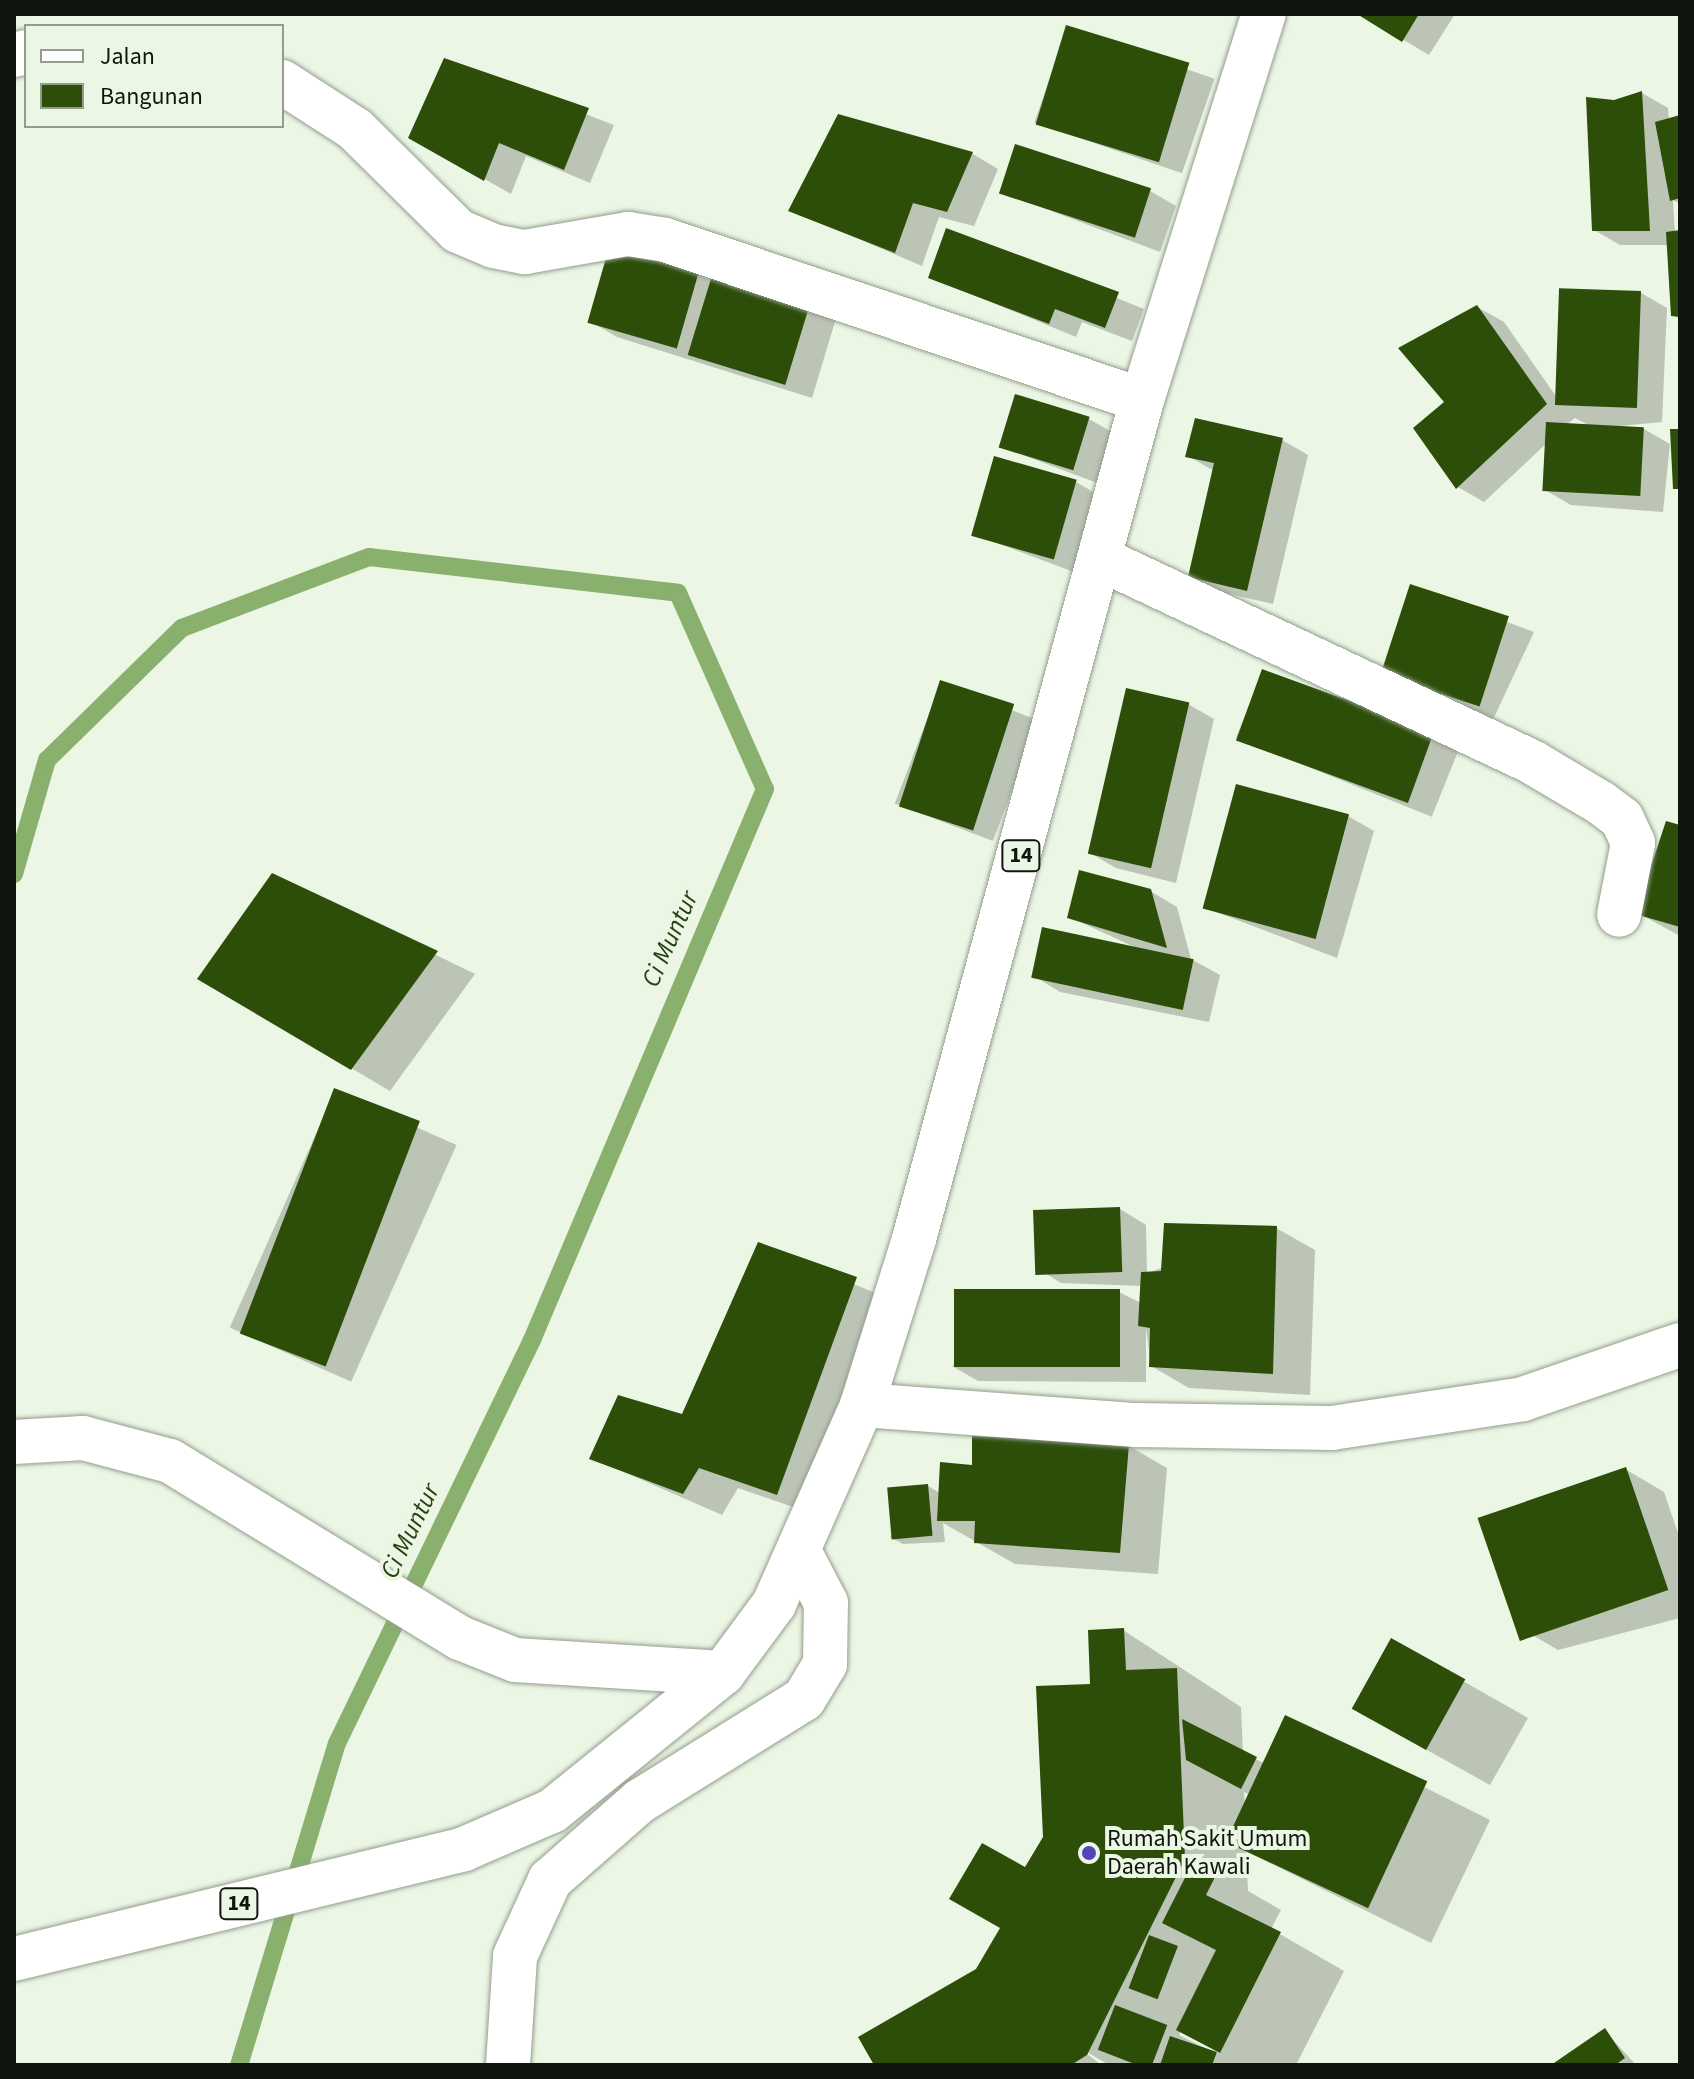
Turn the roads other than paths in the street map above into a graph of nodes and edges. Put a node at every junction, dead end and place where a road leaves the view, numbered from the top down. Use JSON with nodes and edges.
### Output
{"nodes":[{"id":1,"x":1264,"y":14,"type":"edge"},
{"id":2,"x":284,"y":83,"type":"edge"},
{"id":3,"x":1142,"y":400,"type":"junction"},
{"id":4,"x":1103,"y":560,"type":"junction"},
{"id":5,"x":1619,"y":915,"type":"dead end"},
{"id":6,"x":1680,"y":1345,"type":"edge"},
{"id":7,"x":862,"y":1405,"type":"junction"},
{"id":8,"x":14,"y":1442,"type":"edge"},
{"id":9,"x":800,"y":1553,"type":"junction"},
{"id":10,"x":723,"y":1673,"type":"junction"},
{"id":11,"x":14,"y":1959,"type":"edge"},
{"id":12,"x":508,"y":2065,"type":"edge"}],
"edges":[{"from":1,"to":3,"type":"main road","number":"14"},
{"from":2,"to":3,"type":"main road"},
{"from":3,"to":4,"type":"main road","number":"14"},
{"from":4,"to":5,"type":"main road"},
{"from":4,"to":7,"type":"main road","number":"14"},
{"from":6,"to":7,"type":"main road"},
{"from":7,"to":9,"type":"main road","number":"14"},
{"from":8,"to":10,"type":"main road"},
{"from":9,"to":10,"type":"main road","number":"14"},
{"from":9,"to":12,"type":"main road"},
{"from":10,"to":11,"type":"main road","number":"14"}]}
